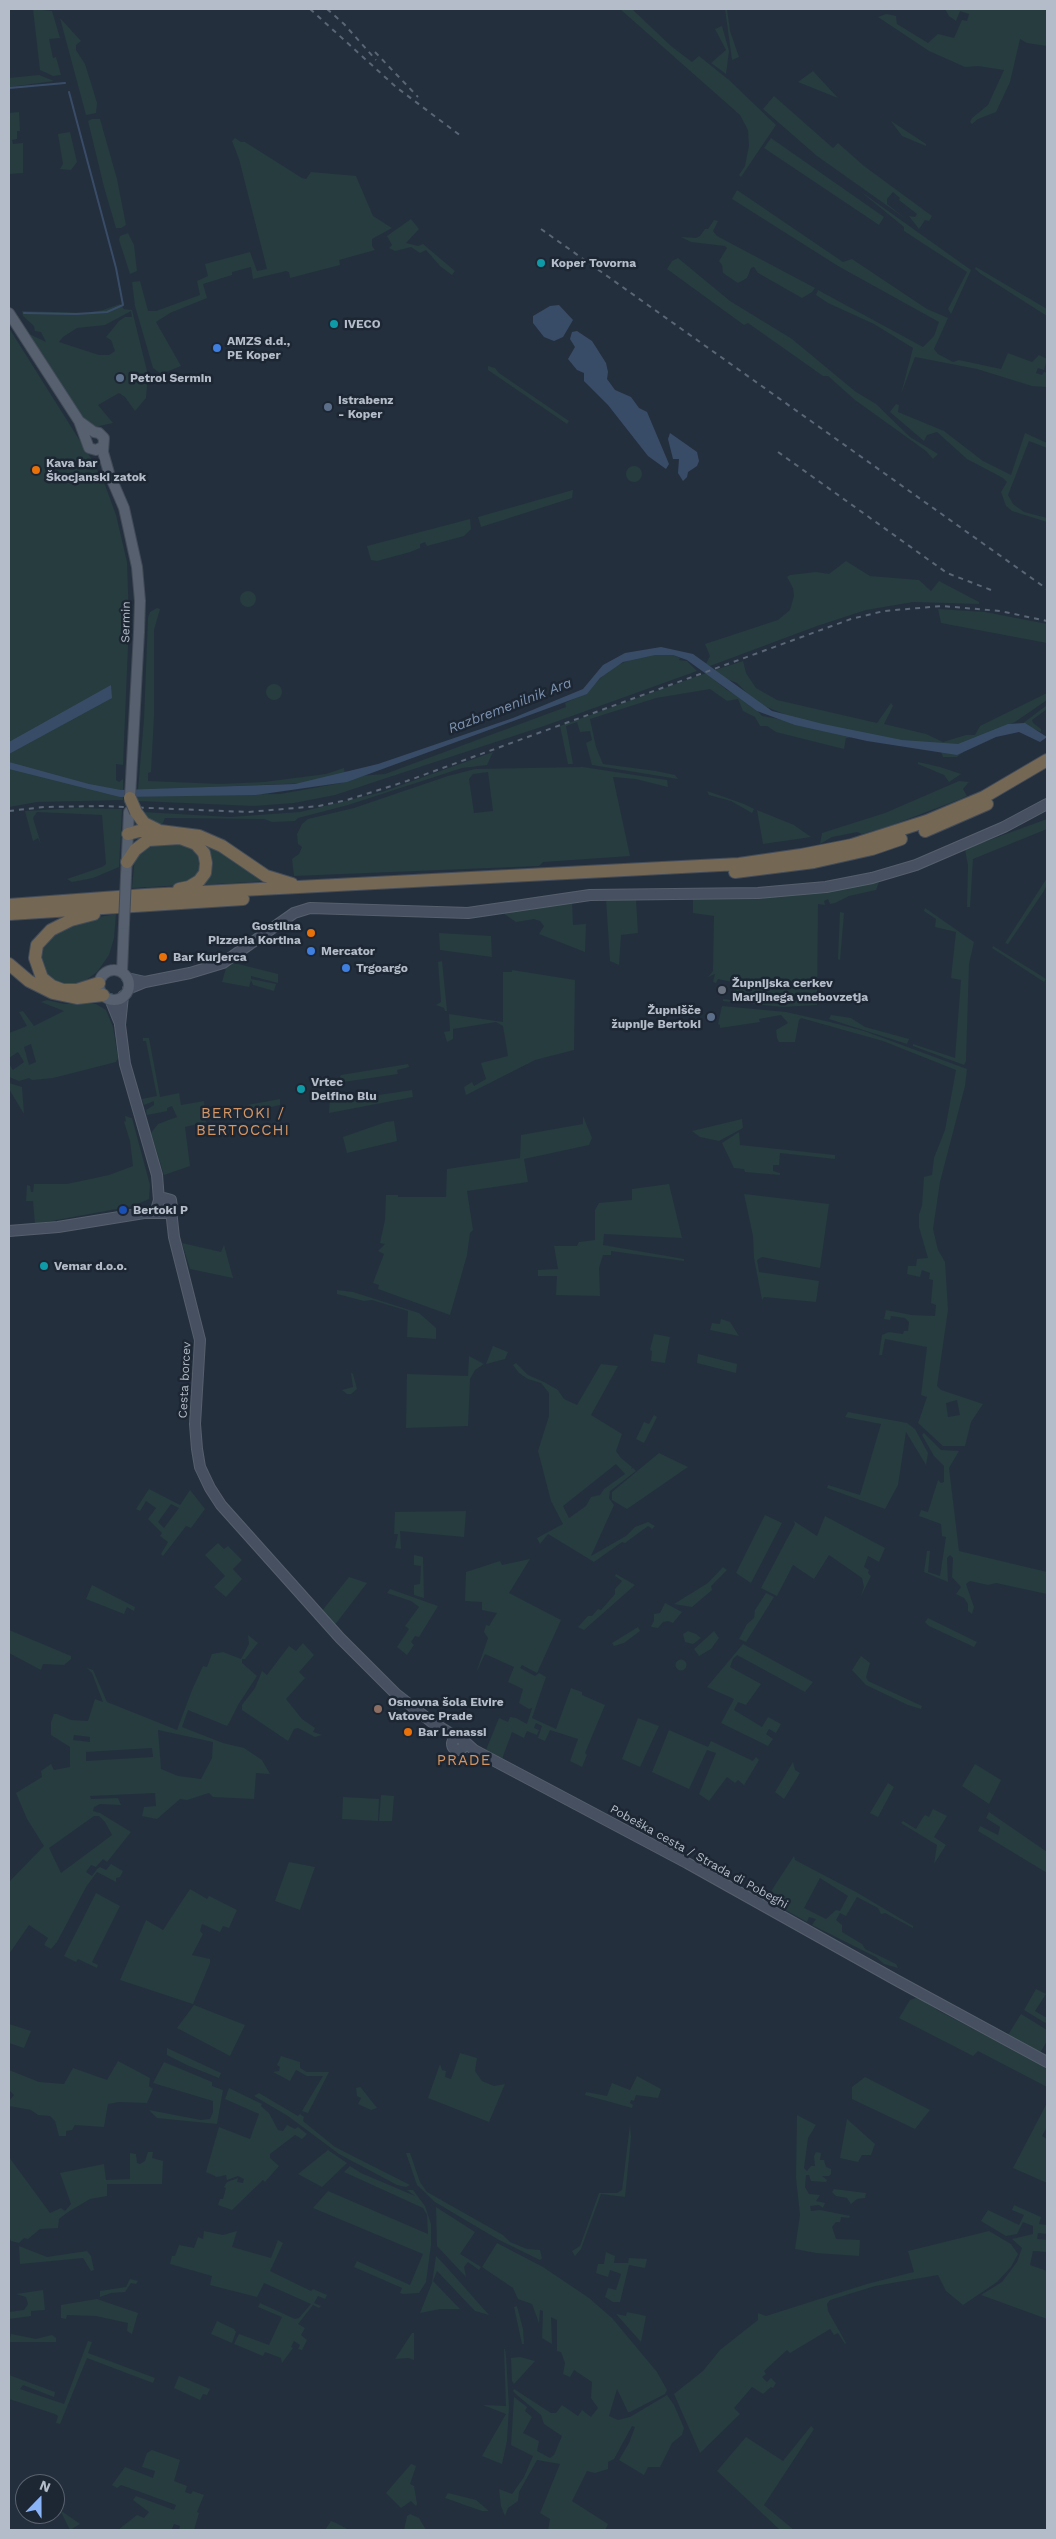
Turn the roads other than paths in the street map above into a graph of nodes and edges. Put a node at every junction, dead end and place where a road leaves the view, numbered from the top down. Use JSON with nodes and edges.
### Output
{"nodes":[{"id":1,"x":9,"y":313,"type":"edge"},
{"id":2,"x":90,"y":436,"type":"junction"},
{"id":3,"x":98,"y":448,"type":"junction"},
{"id":4,"x":1047,"y":760,"type":"edge"},
{"id":5,"x":1047,"y":770,"type":"edge"},
{"id":6,"x":130,"y":798,"type":"joint"},
{"id":7,"x":1047,"y":804,"type":"edge"},
{"id":8,"x":133,"y":812,"type":"junction"},
{"id":9,"x":160,"y":831,"type":"junction"},
{"id":10,"x":128,"y":834,"type":"junction"},
{"id":11,"x":148,"y":840,"type":"junction"},
{"id":12,"x":127,"y":862,"type":"junction"},
{"id":13,"x":309,"y":887,"type":"junction"},
{"id":14,"x":145,"y":895,"type":"junction"},
{"id":15,"x":160,"y":904,"type":"junction"},
{"id":16,"x":9,"y":905,"type":"edge"},
{"id":17,"x":9,"y":914,"type":"edge"},
{"id":18,"x":121,"y":952,"type":"junction"},
{"id":19,"x":9,"y":964,"type":"edge"},
{"id":20,"x":110,"y":970,"type":"junction"},
{"id":21,"x":124,"y":975,"type":"junction"},
{"id":22,"x":145,"y":982,"type":"junction"},
{"id":23,"x":104,"y":992,"type":"junction"},
{"id":24,"x":126,"y":993,"type":"junction"},
{"id":25,"x":120,"y":1025,"type":"junction"},
{"id":26,"x":163,"y":1206,"type":"junction"},
{"id":27,"x":9,"y":1231,"type":"edge"},
{"id":28,"x":200,"y":1466,"type":"joint"},
{"id":29,"x":1047,"y":2062,"type":"edge"}],
"edges":[{"from":1,"to":2,"type":"main road"},
{"from":2,"to":3,"type":"main road"},
{"from":2,"to":3,"type":"main road"},
{"from":3,"to":6,"type":"main road","name":"Sermin"},
{"from":4,"to":13,"type":"highway"},
{"from":5,"to":15,"type":"highway"},
{"from":6,"to":8,"type":"highway","bridge":true},
{"from":7,"to":22,"type":"street"},
{"from":8,"to":9,"type":"highway"},
{"from":8,"to":10,"type":"main road"},
{"from":9,"to":10,"type":"highway"},
{"from":9,"to":13,"type":"highway"},
{"from":10,"to":11,"type":"highway"},
{"from":10,"to":12,"type":"main road"},
{"from":11,"to":12,"type":"highway"},
{"from":11,"to":14,"type":"highway"},
{"from":12,"to":18,"type":"main road","bridge":true},
{"from":13,"to":14,"type":"highway"},
{"from":14,"to":16,"type":"highway"},
{"from":15,"to":17,"type":"highway"},
{"from":15,"to":23,"type":"highway"},
{"from":18,"to":20,"type":"main road"},
{"from":18,"to":21,"type":"main road"},
{"from":19,"to":23,"type":"highway"},
{"from":20,"to":21,"type":"main road"},
{"from":20,"to":23,"type":"main road"},
{"from":21,"to":22,"type":"street"},
{"from":21,"to":24,"type":"main road"},
{"from":22,"to":24,"type":"street"},
{"from":23,"to":24,"type":"main road"},
{"from":23,"to":25,"type":"street"},
{"from":24,"to":25,"type":"street"},
{"from":25,"to":26,"type":"street"},
{"from":26,"to":27,"type":"street"},
{"from":26,"to":28,"type":"street","name":"Cesta borcev"},
{"from":28,"to":29,"type":"street","name":"Pobeška cesta / Strada di Pobeghi"}]}
